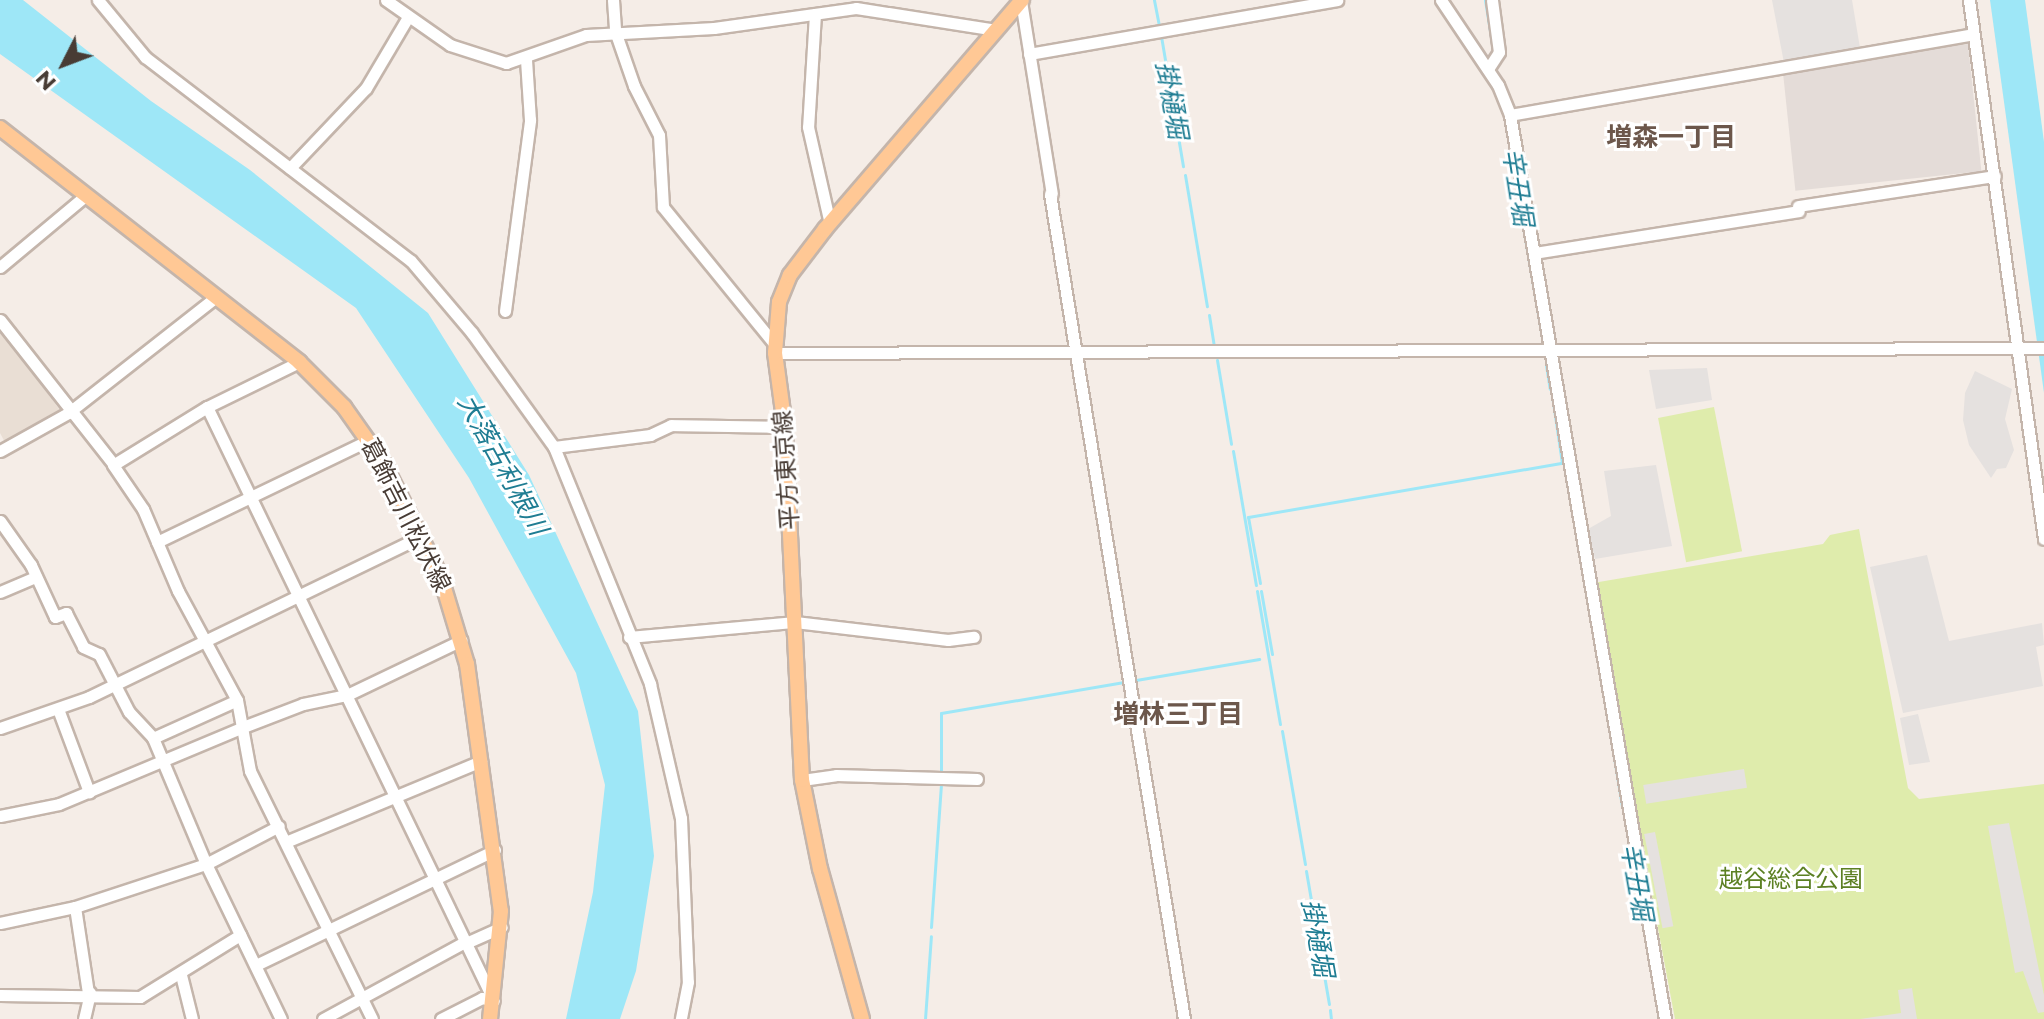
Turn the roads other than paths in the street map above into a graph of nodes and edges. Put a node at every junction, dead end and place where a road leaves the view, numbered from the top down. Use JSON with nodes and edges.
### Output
{"nodes":[{"id":1,"x":98,"y":0,"type":"edge"},
{"id":2,"x":386,"y":0,"type":"edge"},
{"id":3,"x":613,"y":0,"type":"edge"},
{"id":4,"x":1337,"y":0,"type":"edge"},
{"id":5,"x":1441,"y":0,"type":"edge"},
{"id":6,"x":1492,"y":0,"type":"edge"},
{"id":7,"x":1969,"y":0,"type":"edge"},
{"id":8,"x":1022,"y":1,"type":"edge"},
{"id":9,"x":872,"y":5,"type":"edge"},
{"id":10,"x":815,"y":14,"type":"junction"},
{"id":11,"x":408,"y":17,"type":"junction"},
{"id":12,"x":996,"y":30,"type":"junction"},
{"id":13,"x":615,"y":31,"type":"junction"},
{"id":14,"x":1973,"y":34,"type":"junction"},
{"id":15,"x":1029,"y":54,"type":"junction"},
{"id":16,"x":526,"y":59,"type":"junction"},
{"id":17,"x":1488,"y":69,"type":"junction"},
{"id":18,"x":1510,"y":115,"type":"junction"},
{"id":19,"x":0,"y":128,"type":"edge"},
{"id":20,"x":290,"y":168,"type":"junction"},
{"id":21,"x":1995,"y":176,"type":"junction"},
{"id":22,"x":86,"y":195,"type":"junction"},
{"id":23,"x":830,"y":224,"type":"junction"},
{"id":24,"x":1534,"y":253,"type":"junction"},
{"id":25,"x":0,"y":267,"type":"edge"},
{"id":26,"x":217,"y":296,"type":"junction"},
{"id":27,"x":505,"y":311,"type":"dead end"},
{"id":28,"x":0,"y":320,"type":"edge"},
{"id":29,"x":2044,"y":348,"type":"edge"},
{"id":30,"x":775,"y":349,"type":"junction"},
{"id":31,"x":2019,"y":349,"type":"junction"},
{"id":32,"x":1076,"y":351,"type":"junction"},
{"id":33,"x":1551,"y":353,"type":"junction"},
{"id":34,"x":299,"y":362,"type":"junction"},
{"id":35,"x":207,"y":407,"type":"junction"},
{"id":36,"x":68,"y":413,"type":"junction"},
{"id":37,"x":785,"y":427,"type":"junction"},
{"id":38,"x":369,"y":440,"type":"junction"},
{"id":39,"x":554,"y":447,"type":"junction"},
{"id":40,"x":1,"y":448,"type":"edge"},
{"id":41,"x":114,"y":465,"type":"junction"},
{"id":42,"x":251,"y":498,"type":"junction"},
{"id":43,"x":0,"y":521,"type":"edge"},
{"id":44,"x":422,"y":536,"type":"junction"},
{"id":45,"x":2044,"y":539,"type":"edge"},
{"id":46,"x":157,"y":542,"type":"junction"},
{"id":47,"x":36,"y":577,"type":"junction"},
{"id":48,"x":0,"y":592,"type":"edge"},
{"id":49,"x":298,"y":596,"type":"junction"},
{"id":50,"x":795,"y":622,"type":"junction"},
{"id":51,"x":629,"y":637,"type":"junction"},
{"id":52,"x":974,"y":637,"type":"dead end"},
{"id":53,"x":203,"y":639,"type":"junction"},
{"id":54,"x":462,"y":640,"type":"junction"},
{"id":55,"x":113,"y":684,"type":"junction"},
{"id":56,"x":347,"y":695,"type":"junction"},
{"id":57,"x":237,"y":700,"type":"junction"},
{"id":58,"x":58,"y":709,"type":"junction"},
{"id":59,"x":243,"y":727,"type":"junction"},
{"id":60,"x":0,"y":728,"type":"edge"},
{"id":61,"x":153,"y":738,"type":"junction"},
{"id":62,"x":165,"y":760,"type":"junction"},
{"id":63,"x":481,"y":761,"type":"junction"},
{"id":64,"x":977,"y":779,"type":"dead end"},
{"id":65,"x":802,"y":780,"type":"junction"},
{"id":66,"x":89,"y":792,"type":"junction"},
{"id":67,"x":393,"y":794,"type":"junction"},
{"id":68,"x":0,"y":816,"type":"edge"},
{"id":69,"x":279,"y":826,"type":"junction"},
{"id":70,"x":288,"y":841,"type":"junction"},
{"id":71,"x":495,"y":850,"type":"junction"},
{"id":72,"x":206,"y":864,"type":"junction"},
{"id":73,"x":435,"y":879,"type":"junction"},
{"id":74,"x":75,"y":907,"type":"junction"},
{"id":75,"x":0,"y":923,"type":"edge"},
{"id":76,"x":329,"y":926,"type":"junction"},
{"id":77,"x":502,"y":927,"type":"junction"},
{"id":78,"x":240,"y":935,"type":"junction"},
{"id":79,"x":466,"y":943,"type":"junction"},
{"id":80,"x":258,"y":964,"type":"junction"},
{"id":81,"x":181,"y":975,"type":"junction"},
{"id":82,"x":89,"y":993,"type":"junction"},
{"id":83,"x":361,"y":994,"type":"junction"},
{"id":84,"x":0,"y":995,"type":"edge"},
{"id":85,"x":494,"y":1001,"type":"junction"},
{"id":86,"x":84,"y":1019,"type":"edge"},
{"id":87,"x":192,"y":1019,"type":"edge"},
{"id":88,"x":281,"y":1019,"type":"edge"},
{"id":89,"x":323,"y":1019,"type":"edge"},
{"id":90,"x":372,"y":1019,"type":"edge"},
{"id":91,"x":441,"y":1019,"type":"edge"},
{"id":92,"x":490,"y":1019,"type":"edge"},
{"id":93,"x":681,"y":1019,"type":"edge"},
{"id":94,"x":862,"y":1019,"type":"edge"},
{"id":95,"x":1184,"y":1019,"type":"edge"},
{"id":96,"x":1665,"y":1019,"type":"edge"}],
"edges":[{"from":1,"to":20,"type":"street"},
{"from":2,"to":11,"type":"street"},
{"from":3,"to":13,"type":"street"},
{"from":4,"to":15,"type":"street"},
{"from":5,"to":17,"type":"street"},
{"from":6,"to":17,"type":"street"},
{"from":7,"to":14,"type":"street"},
{"from":8,"to":12,"type":"main road","name":"平方東京線"},
{"from":8,"to":15,"type":"street"},
{"from":9,"to":10,"type":"street"},
{"from":9,"to":12,"type":"street"},
{"from":10,"to":13,"type":"street"},
{"from":10,"to":23,"type":"street"},
{"from":11,"to":16,"type":"street"},
{"from":11,"to":20,"type":"street"},
{"from":12,"to":23,"type":"main road","name":"平方東京線"},
{"from":13,"to":16,"type":"street"},
{"from":13,"to":30,"type":"street"},
{"from":14,"to":18,"type":"street"},
{"from":14,"to":21,"type":"street"},
{"from":15,"to":32,"type":"street"},
{"from":16,"to":27,"type":"street"},
{"from":17,"to":18,"type":"street"},
{"from":18,"to":24,"type":"street"},
{"from":19,"to":22,"type":"main road","name":"葛飾吉川松伏線"},
{"from":20,"to":39,"type":"street"},
{"from":21,"to":24,"type":"street"},
{"from":21,"to":31,"type":"street"},
{"from":22,"to":25,"type":"street"},
{"from":22,"to":26,"type":"main road","name":"葛飾吉川松伏線"},
{"from":23,"to":30,"type":"main road","name":"平方東京線"},
{"from":24,"to":33,"type":"street"},
{"from":26,"to":34,"type":"main road","name":"葛飾吉川松伏線"},
{"from":26,"to":36,"type":"street"},
{"from":28,"to":36,"type":"street"},
{"from":29,"to":31,"type":"street"},
{"from":30,"to":32,"type":"street"},
{"from":30,"to":37,"type":"main road","name":"平方東京線"},
{"from":31,"to":33,"type":"street"},
{"from":31,"to":45,"type":"street"},
{"from":32,"to":33,"type":"street"},
{"from":32,"to":95,"type":"street"},
{"from":33,"to":96,"type":"street"},
{"from":34,"to":35,"type":"street"},
{"from":34,"to":38,"type":"main road","name":"葛飾吉川松伏線"},
{"from":35,"to":41,"type":"street"},
{"from":35,"to":42,"type":"street"},
{"from":36,"to":40,"type":"street"},
{"from":36,"to":41,"type":"street"},
{"from":37,"to":39,"type":"street"},
{"from":37,"to":50,"type":"main road","name":"平方東京線"},
{"from":38,"to":42,"type":"street"},
{"from":38,"to":44,"type":"main road","name":"葛飾吉川松伏線"},
{"from":39,"to":51,"type":"street"},
{"from":41,"to":46,"type":"street"},
{"from":42,"to":46,"type":"street"},
{"from":42,"to":49,"type":"street"},
{"from":43,"to":47,"type":"street"},
{"from":44,"to":49,"type":"street"},
{"from":44,"to":54,"type":"main road","name":"葛飾吉川松伏線"},
{"from":46,"to":53,"type":"street"},
{"from":47,"to":48,"type":"street"},
{"from":47,"to":55,"type":"street"},
{"from":49,"to":53,"type":"street"},
{"from":49,"to":56,"type":"street"},
{"from":50,"to":51,"type":"street"},
{"from":50,"to":52,"type":"street"},
{"from":50,"to":65,"type":"main road","name":"平方東京線"},
{"from":51,"to":93,"type":"street"},
{"from":53,"to":55,"type":"street"},
{"from":53,"to":57,"type":"street"},
{"from":54,"to":56,"type":"street"},
{"from":54,"to":63,"type":"main road","name":"葛飾吉川松伏線"},
{"from":55,"to":58,"type":"street"},
{"from":55,"to":61,"type":"street"},
{"from":56,"to":59,"type":"street"},
{"from":56,"to":67,"type":"street"},
{"from":57,"to":59,"type":"street"},
{"from":57,"to":61,"type":"street"},
{"from":58,"to":60,"type":"street"},
{"from":58,"to":66,"type":"street"},
{"from":59,"to":62,"type":"street"},
{"from":59,"to":69,"type":"street"},
{"from":61,"to":62,"type":"street"},
{"from":62,"to":66,"type":"street"},
{"from":62,"to":72,"type":"street"},
{"from":63,"to":67,"type":"street"},
{"from":63,"to":71,"type":"main road","name":"葛飾吉川松伏線"},
{"from":64,"to":65,"type":"street"},
{"from":65,"to":94,"type":"main road","name":"平方東京線"},
{"from":66,"to":68,"type":"street"},
{"from":67,"to":70,"type":"street"},
{"from":67,"to":73,"type":"street"},
{"from":69,"to":70,"type":"street"},
{"from":69,"to":72,"type":"street"},
{"from":70,"to":76,"type":"street"},
{"from":71,"to":73,"type":"street"},
{"from":71,"to":77,"type":"main road","name":"葛飾吉川松伏線"},
{"from":72,"to":74,"type":"street"},
{"from":72,"to":78,"type":"street"},
{"from":73,"to":76,"type":"street"},
{"from":73,"to":79,"type":"street"},
{"from":74,"to":75,"type":"street"},
{"from":74,"to":82,"type":"street"},
{"from":76,"to":80,"type":"street"},
{"from":76,"to":83,"type":"street"},
{"from":77,"to":79,"type":"street"},
{"from":77,"to":85,"type":"main road","name":"葛飾吉川松伏線"},
{"from":78,"to":80,"type":"street"},
{"from":78,"to":81,"type":"street"},
{"from":79,"to":83,"type":"street"},
{"from":79,"to":85,"type":"street"},
{"from":80,"to":88,"type":"street"},
{"from":81,"to":82,"type":"street"},
{"from":81,"to":87,"type":"street"},
{"from":82,"to":84,"type":"street"},
{"from":82,"to":86,"type":"street"},
{"from":83,"to":89,"type":"street"},
{"from":83,"to":90,"type":"street"},
{"from":85,"to":91,"type":"street"},
{"from":85,"to":92,"type":"main road","name":"葛飾吉川松伏線"}]}
